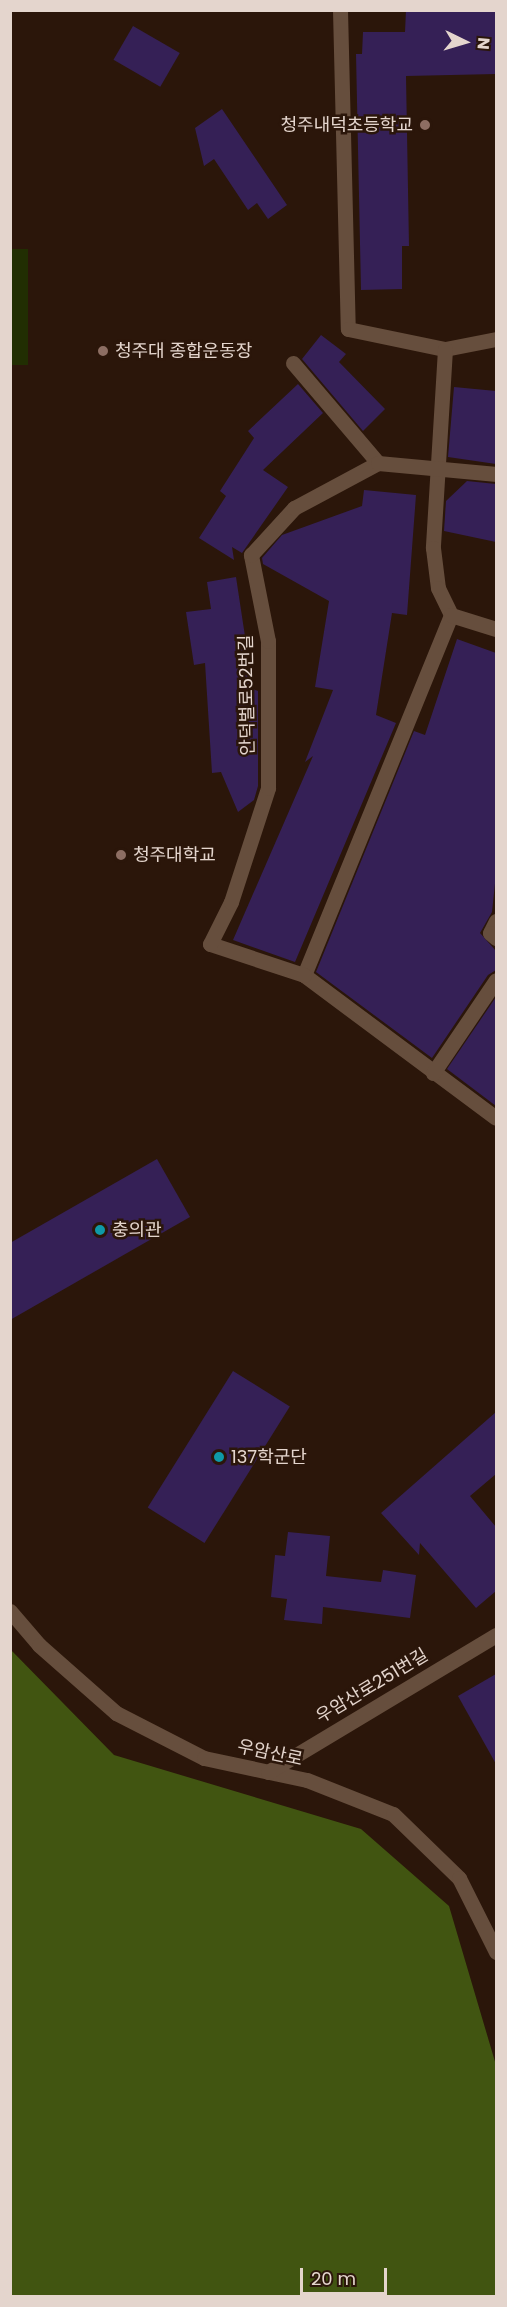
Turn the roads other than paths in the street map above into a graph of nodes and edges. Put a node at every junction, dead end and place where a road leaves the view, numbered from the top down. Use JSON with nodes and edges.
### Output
{"nodes":[{"id":1,"x":340,"y":10,"type":"edge"},
{"id":2,"x":496,"y":339,"type":"edge"},
{"id":3,"x":445,"y":349,"type":"junction"},
{"id":4,"x":293,"y":363,"type":"dead end"},
{"id":5,"x":378,"y":463,"type":"junction"},
{"id":6,"x":437,"y":468,"type":"junction"},
{"id":7,"x":496,"y":474,"type":"edge"},
{"id":8,"x":451,"y":615,"type":"junction"},
{"id":9,"x":496,"y":629,"type":"edge"},
{"id":10,"x":304,"y":975,"type":"junction"},
{"id":11,"x":496,"y":980,"type":"edge"},
{"id":12,"x":434,"y":1073,"type":"junction"},
{"id":13,"x":496,"y":1118,"type":"edge"},
{"id":14,"x":10,"y":1611,"type":"edge"},
{"id":15,"x":496,"y":1635,"type":"edge"},
{"id":16,"x":268,"y":1772,"type":"junction"},
{"id":17,"x":496,"y":1952,"type":"edge"}],
"edges":[{"from":1,"to":3,"type":"street"},
{"from":2,"to":3,"type":"street"},
{"from":3,"to":6,"type":"street"},
{"from":4,"to":5,"type":"street"},
{"from":5,"to":6,"type":"street"},
{"from":5,"to":10,"type":"street","name":"안덕벌로52번길"},
{"from":6,"to":7,"type":"street"},
{"from":6,"to":8,"type":"street"},
{"from":8,"to":9,"type":"street"},
{"from":8,"to":10,"type":"street"},
{"from":10,"to":12,"type":"street","name":"안덕벌로52번길"},
{"from":11,"to":12,"type":"street"},
{"from":12,"to":13,"type":"street","name":"안덕벌로52번길"},
{"from":14,"to":16,"type":"street","name":"우암산로"},
{"from":15,"to":16,"type":"street","name":"우암산로251번길"},
{"from":16,"to":17,"type":"street","name":"우암산로"}]}
